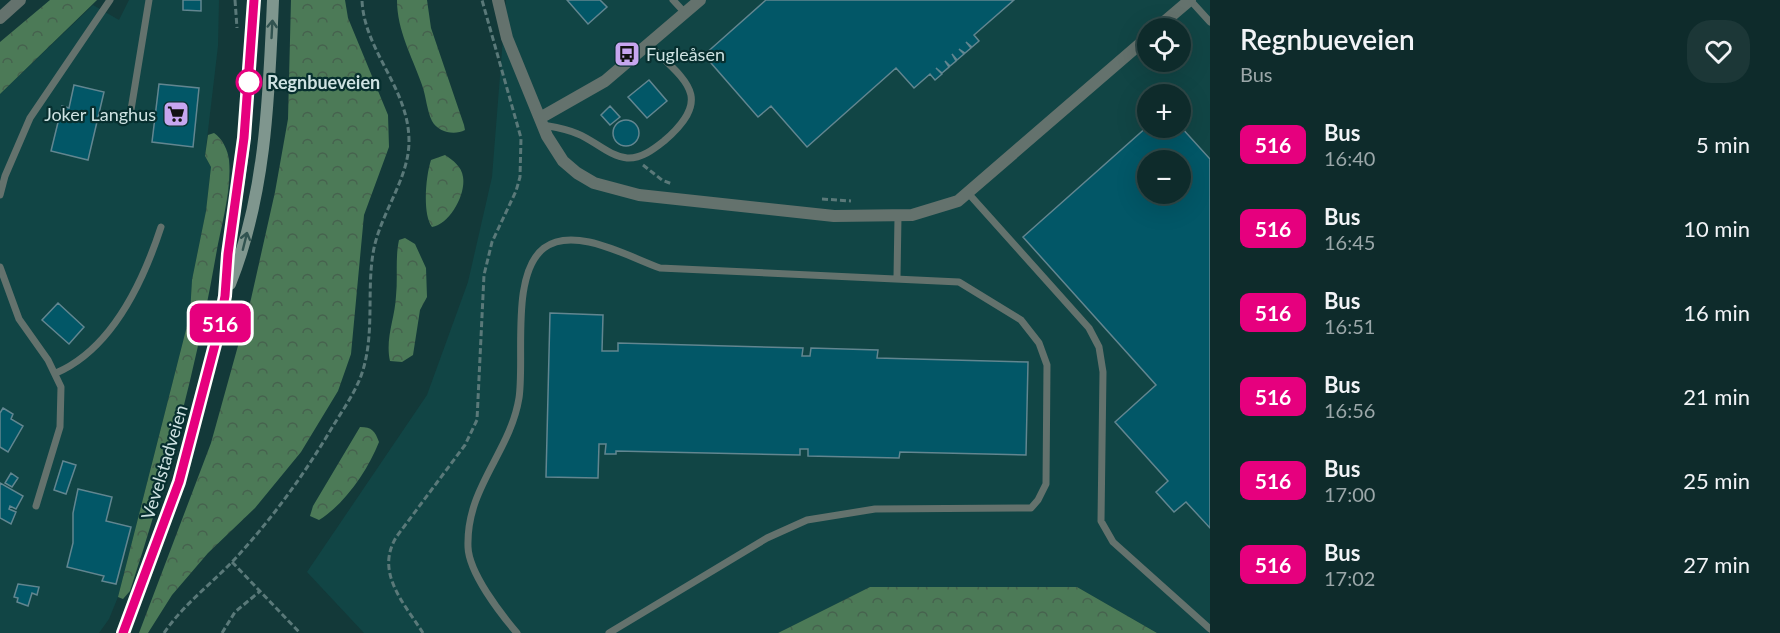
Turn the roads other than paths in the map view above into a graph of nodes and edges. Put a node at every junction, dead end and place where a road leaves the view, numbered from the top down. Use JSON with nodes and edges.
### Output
{"nodes":[{"id":1,"x":20,"y":0,"type":"edge"},
{"id":2,"x":110,"y":0,"type":"edge"},
{"id":3,"x":149,"y":0,"type":"edge"},
{"id":4,"x":254,"y":0,"type":"edge"},
{"id":5,"x":273,"y":0,"type":"edge"},
{"id":6,"x":498,"y":0,"type":"edge"},
{"id":7,"x":673,"y":0,"type":"edge"},
{"id":8,"x":700,"y":0,"type":"edge"},
{"id":9,"x":1190,"y":0,"type":"edge"},
{"id":10,"x":685,"y":13,"type":"junction"},
{"id":11,"x":0,"y":18,"type":"edge"},
{"id":12,"x":1169,"y":18,"type":"edge"},
{"id":13,"x":1210,"y":22,"type":"edge"},
{"id":14,"x":648,"y":44,"type":"junction"},
{"id":15,"x":1137,"y":47,"type":"edge"},
{"id":16,"x":130,"y":116,"type":"dead end"},
{"id":17,"x":541,"y":122,"type":"junction"},
{"id":18,"x":968,"y":193,"type":"junction"},
{"id":19,"x":0,"y":195,"type":"edge"},
{"id":20,"x":898,"y":217,"type":"junction"},
{"id":21,"x":161,"y":227,"type":"dead end"},
{"id":22,"x":0,"y":267,"type":"edge"},
{"id":23,"x":897,"y":277,"type":"junction"},
{"id":24,"x":225,"y":296,"type":"junction"},
{"id":25,"x":56,"y":374,"type":"junction"},
{"id":26,"x":36,"y":507,"type":"dead end"},
{"id":27,"x":1210,"y":629,"type":"edge"},
{"id":28,"x":123,"y":633,"type":"edge"},
{"id":29,"x":517,"y":633,"type":"edge"},
{"id":30,"x":609,"y":633,"type":"edge"}],
"edges":[{"from":1,"to":11,"type":"street"},
{"from":2,"to":19,"type":"lane"},
{"from":3,"to":16,"type":"lane"},
{"from":4,"to":24,"type":"main road","name":"Vevelstadveien"},
{"from":24,"to":5,"type":"main road","name":"Vevelstadveien","one_way":true},
{"from":6,"to":17,"type":"street"},
{"from":7,"to":10,"type":"lane"},
{"from":8,"to":10,"type":"street"},
{"from":9,"to":12,"type":"street"},
{"from":9,"to":13,"type":"lane"},
{"from":10,"to":14,"type":"street"},
{"from":14,"to":17,"type":"street"},
{"from":14,"to":17,"type":"lane"},
{"from":15,"to":18,"type":"street"},
{"from":17,"to":20,"type":"street"},
{"from":18,"to":20,"type":"street"},
{"from":18,"to":27,"type":"lane"},
{"from":20,"to":23,"type":"lane"},
{"from":21,"to":25,"type":"lane"},
{"from":22,"to":25,"type":"lane"},
{"from":23,"to":29,"type":"lane"},
{"from":23,"to":30,"type":"lane"},
{"from":24,"to":28,"type":"main road","name":"Vevelstadveien"},
{"from":25,"to":26,"type":"lane"}]}
